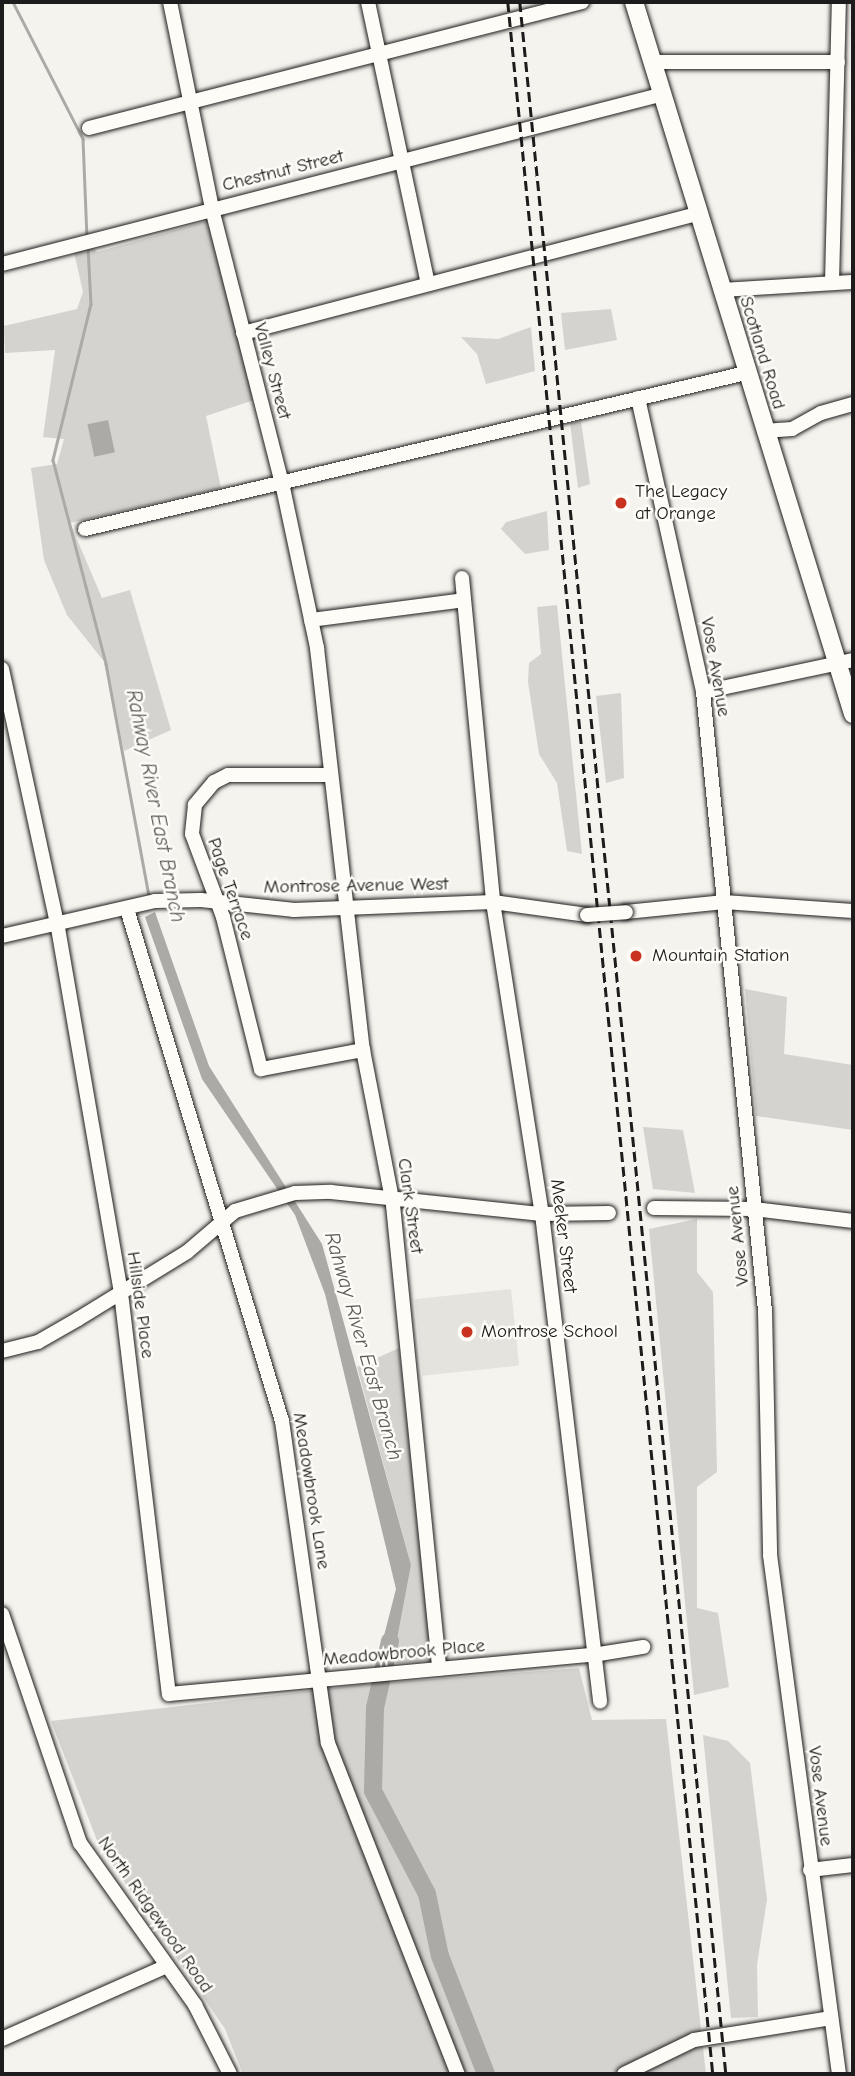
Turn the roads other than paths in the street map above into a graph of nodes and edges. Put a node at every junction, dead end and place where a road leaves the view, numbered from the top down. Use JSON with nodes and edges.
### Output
{"nodes":[{"id":1,"x":170,"y":2,"type":"edge"},
{"id":2,"x":368,"y":2,"type":"edge"},
{"id":3,"x":582,"y":2,"type":"edge"},
{"id":4,"x":634,"y":2,"type":"edge"},
{"id":5,"x":839,"y":2,"type":"edge"},
{"id":6,"x":379,"y":53,"type":"junction"},
{"id":7,"x":653,"y":62,"type":"junction"},
{"id":8,"x":838,"y":62,"type":"junction"},
{"id":9,"x":663,"y":94,"type":"junction"},
{"id":10,"x":191,"y":102,"type":"junction"},
{"id":11,"x":89,"y":128,"type":"dead end"},
{"id":12,"x":402,"y":160,"type":"junction"},
{"id":13,"x":212,"y":209,"type":"junction"},
{"id":14,"x":698,"y":214,"type":"junction"},
{"id":15,"x":2,"y":264,"type":"edge"},
{"id":16,"x":853,"y":282,"type":"edge"},
{"id":17,"x":832,"y":283,"type":"junction"},
{"id":18,"x":428,"y":284,"type":"junction"},
{"id":19,"x":721,"y":290,"type":"junction"},
{"id":20,"x":243,"y":333,"type":"junction"},
{"id":21,"x":746,"y":373,"type":"junction"},
{"id":22,"x":638,"y":398,"type":"junction"},
{"id":23,"x":853,"y":404,"type":"edge"},
{"id":24,"x":764,"y":431,"type":"junction"},
{"id":25,"x":282,"y":482,"type":"junction"},
{"id":26,"x":85,"y":529,"type":"dead end"},
{"id":27,"x":462,"y":578,"type":"dead end"},
{"id":28,"x":464,"y":600,"type":"junction"},
{"id":29,"x":312,"y":620,"type":"junction"},
{"id":30,"x":845,"y":661,"type":"edge"},
{"id":31,"x":2,"y":669,"type":"edge"},
{"id":32,"x":703,"y":692,"type":"junction"},
{"id":33,"x":853,"y":715,"type":"edge"},
{"id":34,"x":328,"y":751,"type":"joint"},
{"id":35,"x":330,"y":775,"type":"junction"},
{"id":36,"x":216,"y":901,"type":"junction"},
{"id":37,"x":493,"y":902,"type":"junction"},
{"id":38,"x":724,"y":902,"type":"junction"},
{"id":39,"x":344,"y":908,"type":"junction"},
{"id":40,"x":127,"y":909,"type":"junction"},
{"id":41,"x":853,"y":911,"type":"edge"},
{"id":42,"x":57,"y":924,"type":"junction"},
{"id":43,"x":2,"y":936,"type":"edge"},
{"id":44,"x":363,"y":1050,"type":"junction"},
{"id":45,"x":392,"y":1198,"type":"junction"},
{"id":46,"x":654,"y":1208,"type":"dead end"},
{"id":47,"x":754,"y":1209,"type":"junction"},
{"id":48,"x":609,"y":1213,"type":"dead end"},
{"id":49,"x":542,"y":1214,"type":"junction"},
{"id":50,"x":221,"y":1219,"type":"junction"},
{"id":51,"x":853,"y":1221,"type":"edge"},
{"id":52,"x":121,"y":1293,"type":"junction"},
{"id":53,"x":2,"y":1351,"type":"edge"},
{"id":54,"x":2,"y":1614,"type":"edge"},
{"id":55,"x":643,"y":1647,"type":"dead end"},
{"id":56,"x":593,"y":1656,"type":"junction"},
{"id":57,"x":439,"y":1670,"type":"junction"},
{"id":58,"x":318,"y":1681,"type":"junction"},
{"id":59,"x":169,"y":1694,"type":"joint"},
{"id":60,"x":600,"y":1702,"type":"dead end"},
{"id":61,"x":853,"y":1865,"type":"edge"},
{"id":62,"x":810,"y":1870,"type":"junction"},
{"id":63,"x":167,"y":1966,"type":"junction"},
{"id":64,"x":831,"y":2018,"type":"junction"},
{"id":65,"x":2,"y":2039,"type":"edge"},
{"id":66,"x":230,"y":2074,"type":"edge"},
{"id":67,"x":458,"y":2074,"type":"edge"},
{"id":68,"x":624,"y":2074,"type":"edge"},
{"id":69,"x":839,"y":2074,"type":"edge"}],
"edges":[{"from":1,"to":10,"type":"street","name":"Valley Street"},
{"from":2,"to":6,"type":"street"},
{"from":3,"to":6,"type":"street"},
{"from":4,"to":7,"type":"main road","name":"Scotland Road"},
{"from":5,"to":8,"type":"street"},
{"from":6,"to":10,"type":"street"},
{"from":6,"to":12,"type":"street"},
{"from":7,"to":8,"type":"street"},
{"from":7,"to":9,"type":"main road","name":"Scotland Road"},
{"from":8,"to":17,"type":"street"},
{"from":9,"to":12,"type":"street","name":"Chestnut Street"},
{"from":9,"to":14,"type":"main road","name":"Scotland Road"},
{"from":10,"to":11,"type":"street"},
{"from":10,"to":13,"type":"street","name":"Valley Street"},
{"from":12,"to":13,"type":"street","name":"Chestnut Street"},
{"from":12,"to":18,"type":"street"},
{"from":13,"to":15,"type":"street","name":"Chestnut Street"},
{"from":13,"to":20,"type":"street","name":"Valley Street"},
{"from":14,"to":18,"type":"street"},
{"from":14,"to":19,"type":"main road","name":"Scotland Road"},
{"from":16,"to":17,"type":"street"},
{"from":17,"to":19,"type":"street"},
{"from":18,"to":20,"type":"street"},
{"from":19,"to":21,"type":"main road","name":"Scotland Road"},
{"from":20,"to":25,"type":"street","name":"Valley Street"},
{"from":21,"to":22,"type":"street"},
{"from":21,"to":24,"type":"main road","name":"Scotland Road"},
{"from":22,"to":25,"type":"street"},
{"from":22,"to":32,"type":"street","name":"Vose Avenue"},
{"from":23,"to":24,"type":"street"},
{"from":24,"to":30,"type":"main road","name":"Scotland Road"},
{"from":25,"to":26,"type":"street"},
{"from":25,"to":29,"type":"street","name":"Valley Street"},
{"from":27,"to":28,"type":"street","name":"Meeker Street"},
{"from":28,"to":29,"type":"street"},
{"from":28,"to":37,"type":"street","name":"Meeker Street"},
{"from":29,"to":34,"type":"street","name":"Valley Street"},
{"from":30,"to":32,"type":"street"},
{"from":30,"to":33,"type":"main road","name":"Scotland Road"},
{"from":31,"to":42,"type":"street","name":"Hillside Place"},
{"from":32,"to":38,"type":"street","name":"Vose Avenue"},
{"from":34,"to":35,"type":"street","name":"Clark Street"},
{"from":35,"to":36,"type":"street","name":"Page Terrace"},
{"from":35,"to":39,"type":"street","name":"Clark Street"},
{"from":36,"to":39,"type":"street","name":"Montrose Avenue West"},
{"from":36,"to":40,"type":"street","name":"Montrose Avenue West"},
{"from":36,"to":44,"type":"street","name":"Page Terrace"},
{"from":37,"to":38,"type":"street","name":"Montrose Avenue West","bridge":true},
{"from":37,"to":39,"type":"street","name":"Montrose Avenue West"},
{"from":37,"to":49,"type":"street","name":"Meeker Street"},
{"from":38,"to":41,"type":"street","name":"Montrose Avenue West"},
{"from":38,"to":47,"type":"street","name":"Vose Avenue"},
{"from":39,"to":44,"type":"street","name":"Clark Street"},
{"from":40,"to":42,"type":"street","name":"Montrose Avenue West"},
{"from":40,"to":50,"type":"street","name":"Meadowbrook Lane"},
{"from":42,"to":43,"type":"street","name":"Montrose Avenue West"},
{"from":42,"to":52,"type":"street","name":"Hillside Place"},
{"from":44,"to":45,"type":"street","name":"Clark Street"},
{"from":45,"to":49,"type":"street"},
{"from":45,"to":50,"type":"street"},
{"from":45,"to":57,"type":"street","name":"Clark Street"},
{"from":46,"to":47,"type":"street"},
{"from":47,"to":51,"type":"street"},
{"from":47,"to":62,"type":"street","name":"Vose Avenue"},
{"from":48,"to":49,"type":"street"},
{"from":49,"to":56,"type":"street","name":"Meeker Street"},
{"from":50,"to":52,"type":"street"},
{"from":50,"to":58,"type":"street","name":"Meadowbrook Lane"},
{"from":52,"to":53,"type":"street"},
{"from":52,"to":59,"type":"street","name":"Hillside Place"},
{"from":54,"to":63,"type":"street","name":"North Ridgewood Road"},
{"from":55,"to":56,"type":"street","name":"Meadowbrook Place"},
{"from":56,"to":57,"type":"street","name":"Meadowbrook Place"},
{"from":56,"to":60,"type":"street","name":"Meeker Street"},
{"from":57,"to":58,"type":"street","name":"Meadowbrook Place"},
{"from":58,"to":59,"type":"street","name":"Meadowbrook Place"},
{"from":58,"to":67,"type":"street","name":"Meadowbrook Lane"},
{"from":61,"to":62,"type":"street"},
{"from":62,"to":64,"type":"street","name":"Vose Avenue"},
{"from":63,"to":65,"type":"street"},
{"from":63,"to":66,"type":"street","name":"North Ridgewood Road"},
{"from":64,"to":68,"type":"street"},
{"from":64,"to":69,"type":"street","name":"Vose Avenue"}]}
